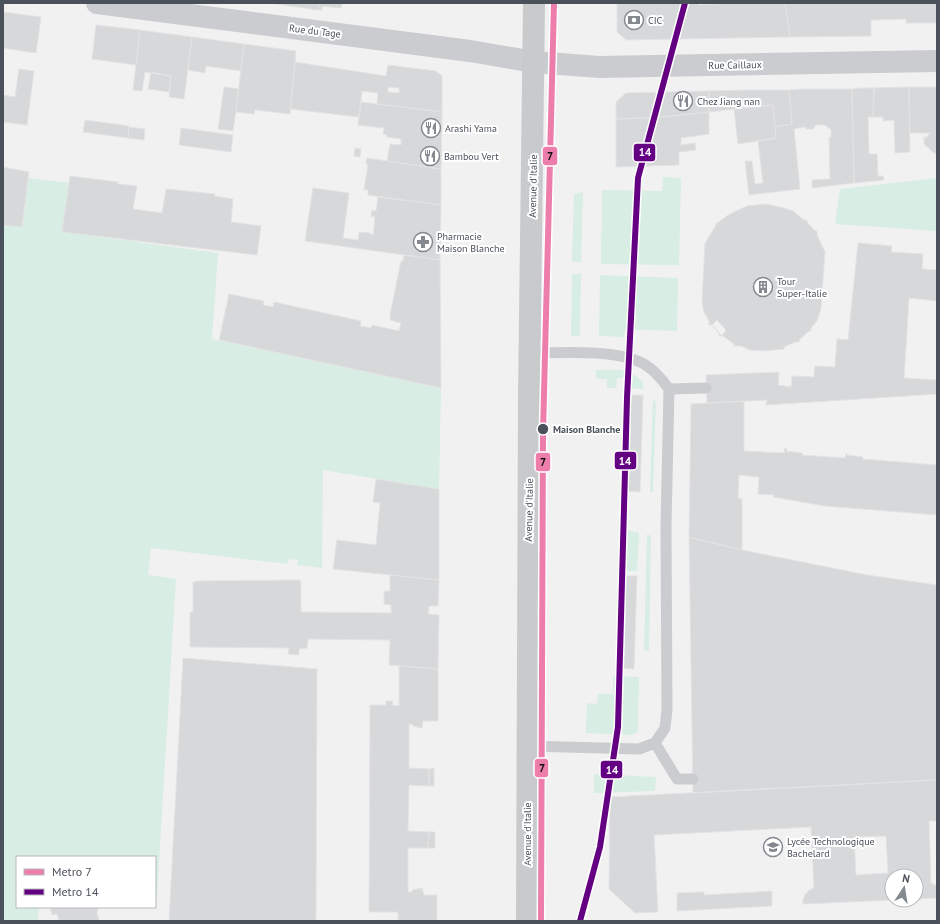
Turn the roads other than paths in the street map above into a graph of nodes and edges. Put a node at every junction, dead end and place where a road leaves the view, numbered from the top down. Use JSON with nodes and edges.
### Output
{"nodes":[{"id":1,"x":101,"y":3,"type":"edge"},
{"id":2,"x":534,"y":3,"type":"edge"},
{"id":3,"x":937,"y":61,"type":"edge"},
{"id":4,"x":534,"y":62,"type":"junction"},
{"id":5,"x":530,"y":353,"type":"junction"},
{"id":6,"x":669,"y":388,"type":"junction"},
{"id":7,"x":706,"y":388,"type":"dead end"},
{"id":8,"x":655,"y":743,"type":"junction"},
{"id":9,"x":527,"y":746,"type":"junction"},
{"id":10,"x":693,"y":779,"type":"dead end"},
{"id":11,"x":526,"y":921,"type":"edge"}],
"edges":[{"from":1,"to":4,"type":"street","name":"Rue du Tage"},
{"from":2,"to":4,"type":"main road","name":"Avenue d'Italie"},
{"from":3,"to":4,"type":"street","name":"Rue Caillaux"},
{"from":4,"to":5,"type":"main road","name":"Avenue d'Italie"},
{"from":5,"to":6,"type":"lane"},
{"from":5,"to":9,"type":"main road","name":"Avenue d'Italie"},
{"from":6,"to":7,"type":"lane"},
{"from":6,"to":8,"type":"lane"},
{"from":8,"to":9,"type":"lane"},
{"from":8,"to":10,"type":"lane"},
{"from":9,"to":11,"type":"main road","name":"Avenue d'Italie"}]}
